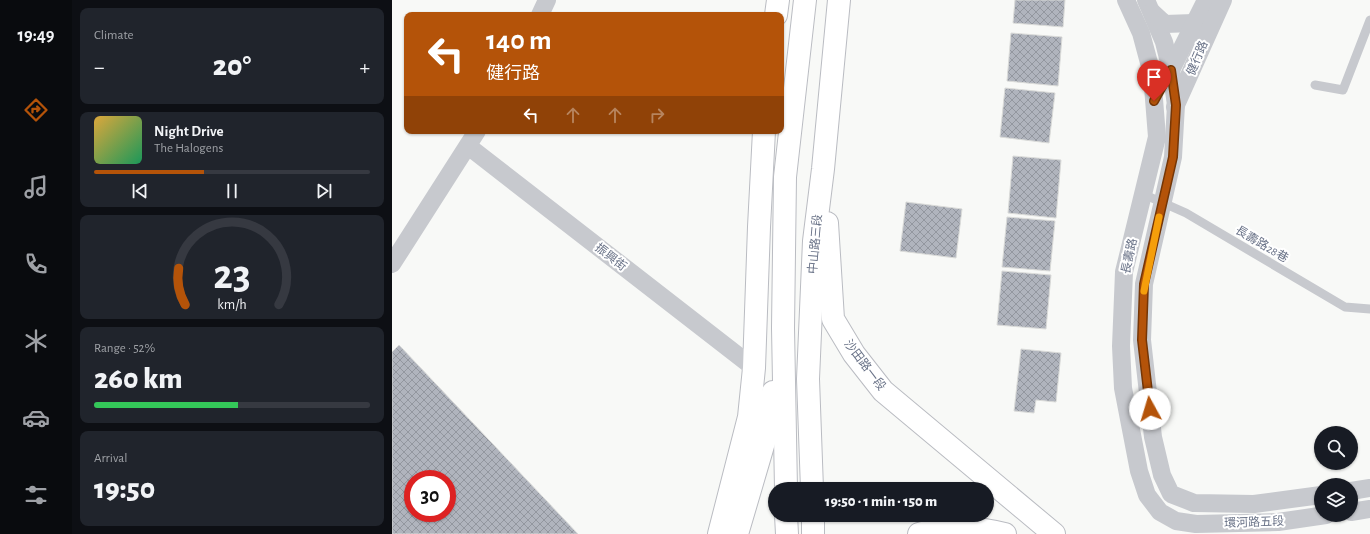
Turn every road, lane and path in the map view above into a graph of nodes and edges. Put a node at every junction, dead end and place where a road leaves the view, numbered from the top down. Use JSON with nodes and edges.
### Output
{"nodes":[{"id":1,"x":547,"y":0,"type":"edge"},
{"id":2,"x":778,"y":0,"type":"edge"},
{"id":3,"x":805,"y":0,"type":"edge"},
{"id":4,"x":839,"y":0,"type":"edge"},
{"id":5,"x":1126,"y":0,"type":"edge"},
{"id":6,"x":1206,"y":0,"type":"edge"},
{"id":7,"x":1223,"y":0,"type":"edge"},
{"id":8,"x":1147,"y":5,"type":"edge"},
{"id":9,"x":541,"y":12,"type":"edge"},
{"id":10,"x":776,"y":12,"type":"edge"},
{"id":11,"x":1370,"y":20,"type":"edge"},
{"id":12,"x":1194,"y":23,"type":"junction"},
{"id":13,"x":1171,"y":70,"type":"junction"},
{"id":14,"x":1315,"y":85,"type":"dead end"},
{"id":15,"x":1154,"y":101,"type":"junction"},
{"id":16,"x":1176,"y":105,"type":"junction"},
{"id":17,"x":475,"y":134,"type":"edge"},
{"id":18,"x":764,"y":134,"type":"edge"},
{"id":19,"x":1157,"y":137,"type":"junction"},
{"id":20,"x":468,"y":146,"type":"junction"},
{"id":21,"x":823,"y":169,"type":"junction"},
{"id":22,"x":1143,"y":194,"type":"junction"},
{"id":23,"x":1163,"y":202,"type":"junction"},
{"id":24,"x":392,"y":264,"type":"edge"},
{"id":25,"x":1370,"y":309,"type":"edge"},
{"id":26,"x":783,"y":328,"type":"junction"},
{"id":27,"x":754,"y":368,"type":"junction"},
{"id":28,"x":786,"y":482,"type":"edge"},
{"id":29,"x":812,"y":482,"type":"edge"},
{"id":30,"x":1370,"y":488,"type":"edge"},
{"id":31,"x":1358,"y":490,"type":"edge"},
{"id":32,"x":1171,"y":494,"type":"joint"},
{"id":33,"x":1314,"y":496,"type":"edge"},
{"id":34,"x":1370,"y":509,"type":"edge"},
{"id":35,"x":1358,"y":511,"type":"edge"},
{"id":36,"x":1160,"y":512,"type":"joint"},
{"id":37,"x":1314,"y":517,"type":"edge"},
{"id":38,"x":786,"y":522,"type":"edge"},
{"id":39,"x":813,"y":522,"type":"edge"},
{"id":40,"x":1056,"y":533,"type":"edge"},
{"id":41,"x":719,"y":534,"type":"edge"},
{"id":42,"x":737,"y":534,"type":"edge"},
{"id":43,"x":787,"y":534,"type":"edge"},
{"id":44,"x":813,"y":534,"type":"edge"},
{"id":45,"x":919,"y":534,"type":"edge"},
{"id":46,"x":1005,"y":534,"type":"edge"}],
"edges":[{"from":1,"to":9,"type":"street"},
{"from":2,"to":10,"type":"main road"},
{"from":3,"to":26,"type":"main road"},
{"from":4,"to":21,"type":"main road","name":"中山路三段"},
{"from":5,"to":15,"type":"street","name":"長壽路"},
{"from":6,"to":12,"type":"street","name":"健行路"},
{"from":7,"to":16,"type":"street","name":"健行路"},
{"from":8,"to":12,"type":"street"},
{"from":8,"to":13,"type":"street","name":"長壽路"},
{"from":11,"to":14,"type":"lane"},
{"from":12,"to":13,"type":"street","name":"健行路"},
{"from":13,"to":15,"type":"street","name":"健行路"},
{"from":13,"to":16,"type":"street","name":"長壽路"},
{"from":15,"to":19,"type":"street","name":"長壽路"},
{"from":16,"to":19,"type":"street","name":"健行路"},
{"from":16,"to":23,"type":"street","name":"長壽路"},
{"from":17,"to":20,"type":"street"},
{"from":18,"to":27,"type":"main road"},
{"from":19,"to":22,"type":"street","name":"長壽路"},
{"from":20,"to":24,"type":"street"},
{"from":20,"to":27,"type":"street","name":"振興街"},
{"from":21,"to":29,"type":"main road","name":"中山路三段"},
{"from":21,"to":40,"type":"main road","name":"沙田路一段"},
{"from":22,"to":23,"type":"lane","name":"長壽路28巷"},
{"from":22,"to":36,"type":"street","name":"長壽路"},
{"from":23,"to":25,"type":"lane","name":"長壽路28巷"},
{"from":23,"to":32,"type":"street","name":"長壽路"},
{"from":26,"to":28,"type":"main road"},
{"from":26,"to":42,"type":"main road"},
{"from":27,"to":41,"type":"main road"},
{"from":30,"to":31,"type":"street"},
{"from":32,"to":33,"type":"street","name":"環河路五段"},
{"from":34,"to":35,"type":"street"},
{"from":36,"to":37,"type":"street","name":"環河路五段"},
{"from":38,"to":43,"type":"main road"},
{"from":39,"to":44,"type":"main road"},
{"from":45,"to":46,"type":"main road"}]}
